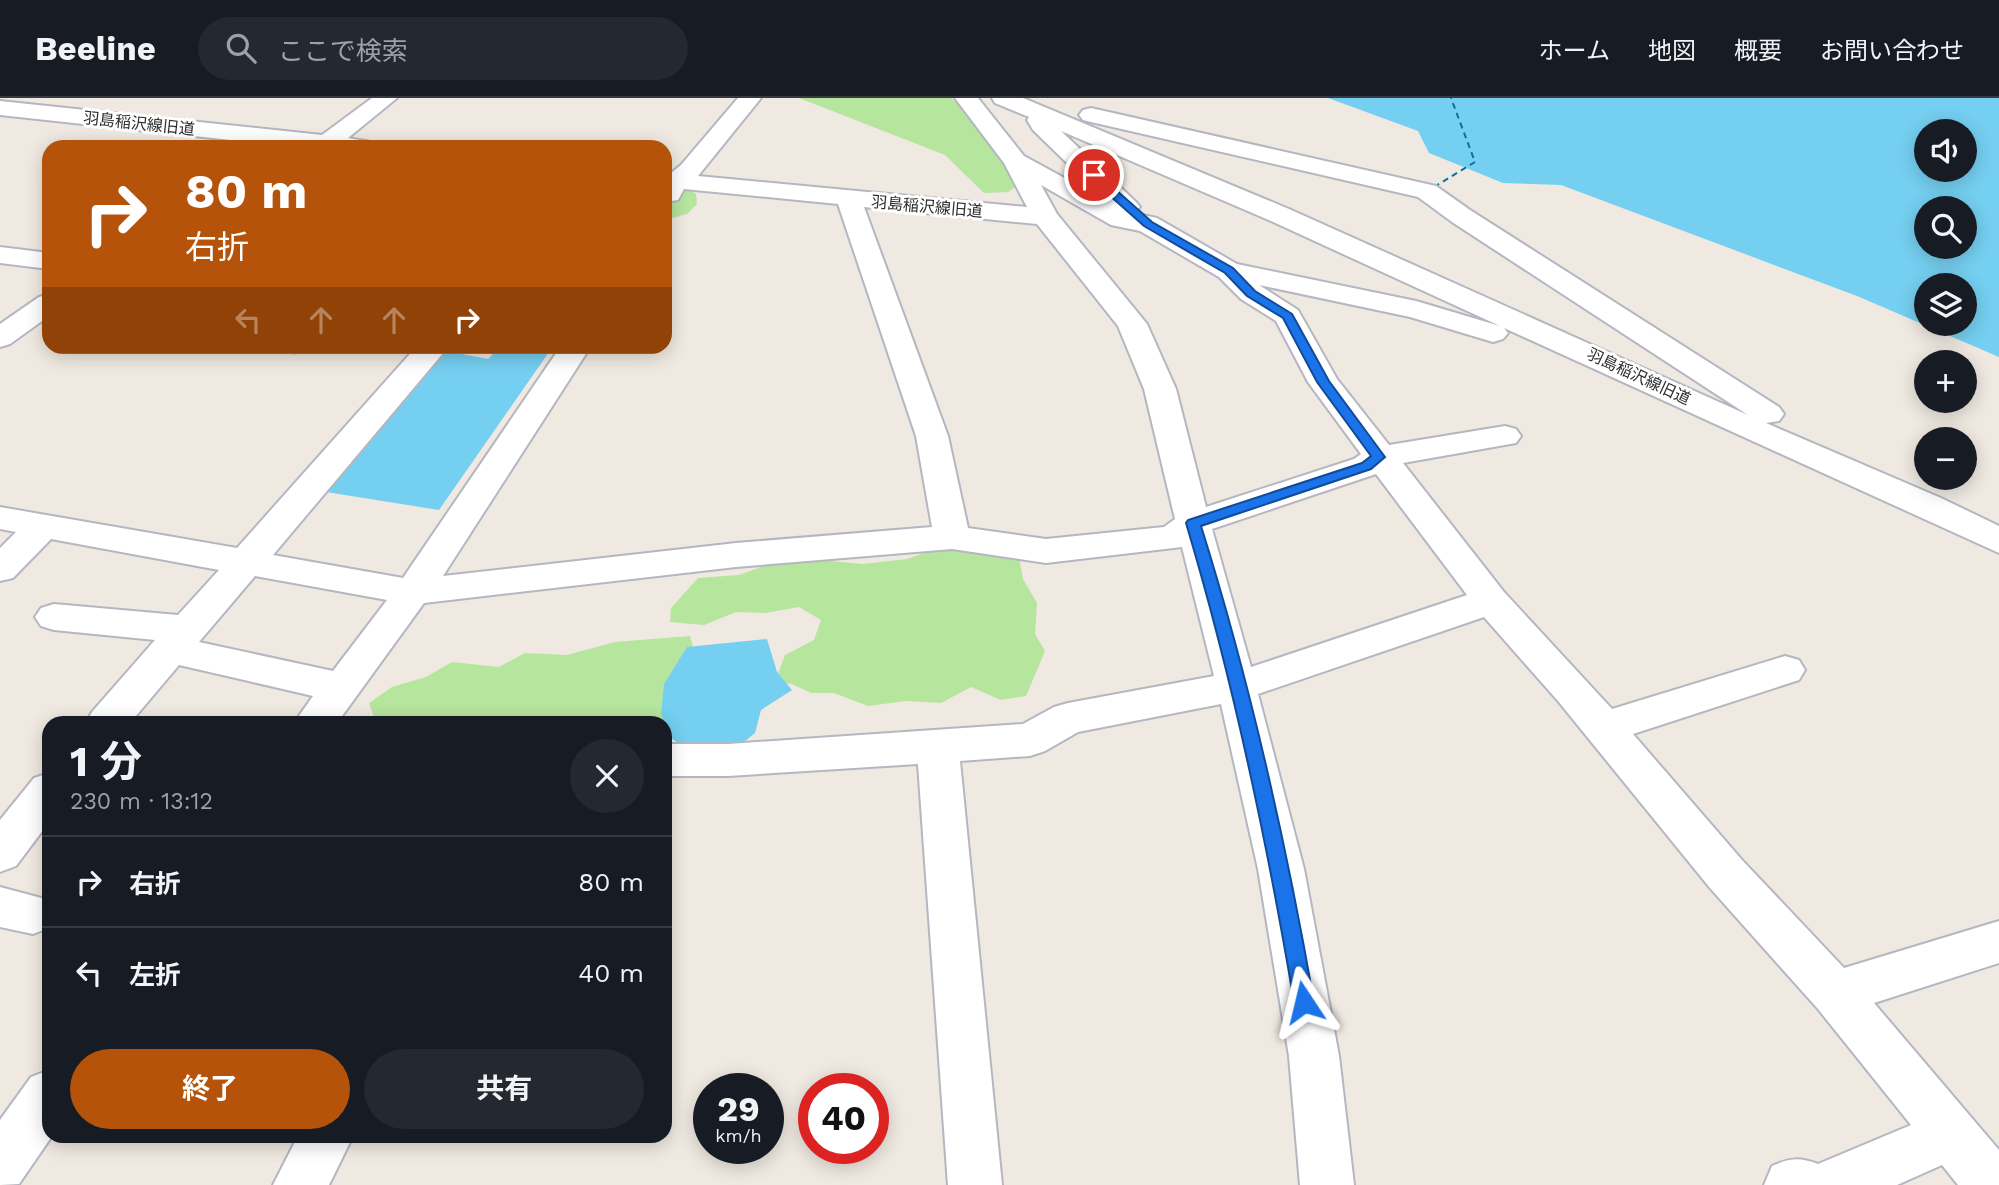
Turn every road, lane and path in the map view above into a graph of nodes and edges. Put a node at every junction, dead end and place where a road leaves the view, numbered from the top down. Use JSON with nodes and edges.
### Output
{"nodes":[{"id":1,"x":386,"y":98,"type":"edge"},
{"id":2,"x":750,"y":98,"type":"edge"},
{"id":3,"x":965,"y":98,"type":"edge"},
{"id":4,"x":1016,"y":103,"type":"edge"},
{"id":5,"x":143,"y":104,"type":"dead end"},
{"id":6,"x":0,"y":108,"type":"edge"},
{"id":7,"x":116,"y":120,"type":"junction"},
{"id":8,"x":251,"y":140,"type":"edge"},
{"id":9,"x":331,"y":140,"type":"edge"},
{"id":10,"x":1015,"y":161,"type":"junction"},
{"id":11,"x":672,"y":185,"type":"edge"},
{"id":12,"x":672,"y":188,"type":"edge"},
{"id":13,"x":849,"y":200,"type":"junction"},
{"id":14,"x":1045,"y":217,"type":"junction"},
{"id":15,"x":1148,"y":224,"type":"junction"},
{"id":16,"x":0,"y":255,"type":"edge"},
{"id":17,"x":42,"y":260,"type":"edge"},
{"id":18,"x":1229,"y":271,"type":"junction"},
{"id":19,"x":42,"y":308,"type":"edge"},
{"id":20,"x":0,"y":338,"type":"edge"},
{"id":21,"x":1591,"y":353,"type":"junction"},
{"id":22,"x":427,"y":354,"type":"edge"},
{"id":23,"x":571,"y":354,"type":"edge"},
{"id":24,"x":1505,"y":436,"type":"dead end"},
{"id":25,"x":1378,"y":457,"type":"junction"},
{"id":26,"x":1829,"y":464,"type":"junction"},
{"id":27,"x":0,"y":519,"type":"edge"},
{"id":28,"x":1193,"y":523,"type":"junction"},
{"id":29,"x":43,"y":526,"type":"junction"},
{"id":30,"x":952,"y":537,"type":"junction"},
{"id":31,"x":1999,"y":541,"type":"edge"},
{"id":32,"x":245,"y":564,"type":"junction"},
{"id":33,"x":0,"y":569,"type":"edge"},
{"id":34,"x":411,"y":592,"type":"junction"},
{"id":35,"x":1491,"y":601,"type":"junction"},
{"id":36,"x":54,"y":617,"type":"dead end"},
{"id":37,"x":177,"y":639,"type":"junction"},
{"id":38,"x":1785,"y":670,"type":"dead end"},
{"id":39,"x":1238,"y":685,"type":"junction"},
{"id":40,"x":343,"y":688,"type":"junction"},
{"id":41,"x":112,"y":716,"type":"edge"},
{"id":42,"x":320,"y":716,"type":"edge"},
{"id":43,"x":1604,"y":727,"type":"junction"},
{"id":44,"x":937,"y":746,"type":"junction"},
{"id":45,"x":672,"y":760,"type":"edge"},
{"id":46,"x":42,"y":799,"type":"edge"},
{"id":47,"x":0,"y":853,"type":"edge"},
{"id":48,"x":1999,"y":942,"type":"edge"},
{"id":49,"x":1835,"y":993,"type":"junction"},
{"id":50,"x":42,"y":1105,"type":"edge"},
{"id":51,"x":1951,"y":1133,"type":"junction"},
{"id":52,"x":323,"y":1143,"type":"edge"},
{"id":53,"x":0,"y":1165,"type":"edge"},
{"id":54,"x":300,"y":1185,"type":"edge"},
{"id":55,"x":975,"y":1185,"type":"edge"},
{"id":56,"x":1327,"y":1185,"type":"edge"},
{"id":57,"x":1791,"y":1185,"type":"edge"},
{"id":58,"x":1802,"y":1185,"type":"edge"},
{"id":59,"x":1834,"y":1185,"type":"edge"},
{"id":60,"x":1993,"y":1185,"type":"edge"}],
"edges":[{"from":1,"to":9,"type":"street"},
{"from":2,"to":11,"type":"street"},
{"from":3,"to":10,"type":"street"},
{"from":4,"to":15,"type":"street"},
{"from":4,"to":21,"type":"street","name":"羽島稲沢線旧道"},
{"from":4,"to":26,"type":"street","name":"羽島稲沢線旧道"},
{"from":5,"to":7,"type":"street"},
{"from":6,"to":7,"type":"street","name":"羽島稲沢線旧道"},
{"from":7,"to":8,"type":"street","name":"羽島稲沢線旧道"},
{"from":10,"to":14,"type":"street"},
{"from":10,"to":15,"type":"street"},
{"from":12,"to":13,"type":"street","name":"羽島稲沢線旧道"},
{"from":13,"to":14,"type":"street","name":"羽島稲沢線旧道"},
{"from":13,"to":30,"type":"street"},
{"from":14,"to":28,"type":"street"},
{"from":15,"to":18,"type":"street"},
{"from":16,"to":17,"type":"street"},
{"from":18,"to":21,"type":"street"},
{"from":18,"to":25,"type":"street"},
{"from":19,"to":20,"type":"street"},
{"from":21,"to":26,"type":"street","name":"羽島稲沢線旧道"},
{"from":22,"to":32,"type":"street"},
{"from":23,"to":34,"type":"street"},
{"from":24,"to":25,"type":"street"},
{"from":25,"to":28,"type":"street"},
{"from":25,"to":35,"type":"street"},
{"from":26,"to":31,"type":"street"},
{"from":27,"to":29,"type":"street"},
{"from":28,"to":30,"type":"street"},
{"from":28,"to":39,"type":"street"},
{"from":29,"to":32,"type":"street"},
{"from":29,"to":33,"type":"street"},
{"from":30,"to":34,"type":"street"},
{"from":32,"to":34,"type":"street"},
{"from":32,"to":37,"type":"street"},
{"from":34,"to":40,"type":"street"},
{"from":35,"to":39,"type":"street"},
{"from":35,"to":43,"type":"street"},
{"from":36,"to":37,"type":"street"},
{"from":37,"to":40,"type":"street"},
{"from":37,"to":41,"type":"street"},
{"from":38,"to":43,"type":"street"},
{"from":39,"to":44,"type":"street"},
{"from":39,"to":56,"type":"street"},
{"from":40,"to":42,"type":"street"},
{"from":43,"to":49,"type":"street"},
{"from":44,"to":45,"type":"street"},
{"from":44,"to":55,"type":"street"},
{"from":46,"to":47,"type":"street"},
{"from":48,"to":49,"type":"street"},
{"from":49,"to":51,"type":"street"},
{"from":50,"to":53,"type":"street"},
{"from":51,"to":59,"type":"street"},
{"from":51,"to":60,"type":"street"},
{"from":52,"to":54,"type":"street"},
{"from":57,"to":58,"type":"street"}]}
